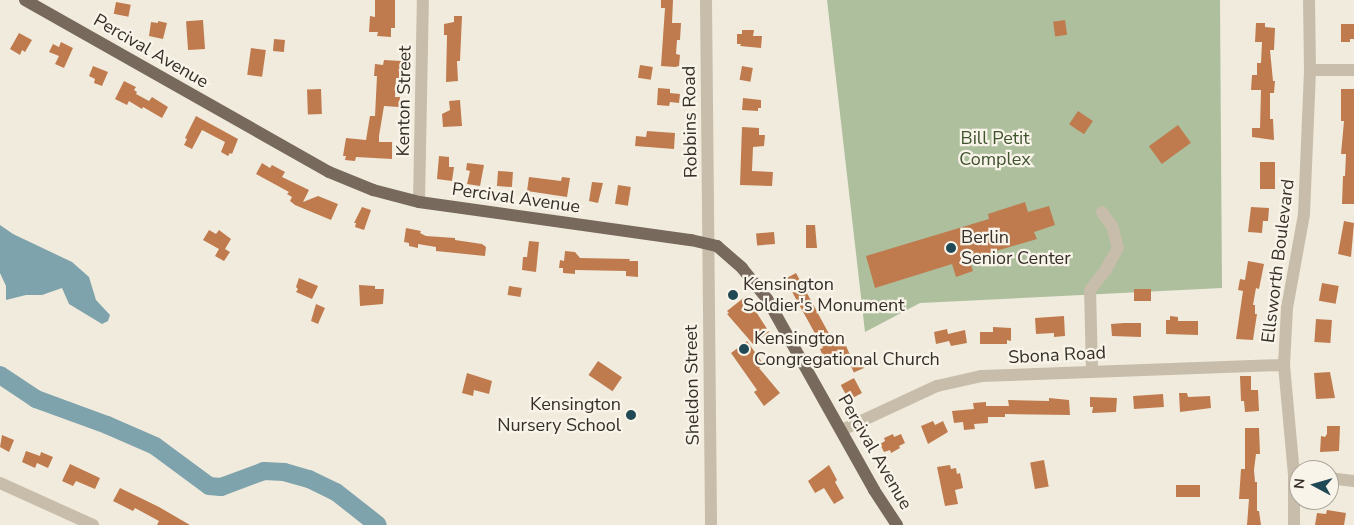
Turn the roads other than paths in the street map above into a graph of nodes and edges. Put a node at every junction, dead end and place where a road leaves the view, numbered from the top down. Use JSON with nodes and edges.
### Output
{"nodes":[{"id":1,"x":25,"y":0,"type":"edge"},
{"id":2,"x":423,"y":0,"type":"edge"},
{"id":3,"x":706,"y":0,"type":"edge"},
{"id":4,"x":1309,"y":0,"type":"edge"},
{"id":5,"x":1310,"y":70,"type":"junction"},
{"id":6,"x":1354,"y":70,"type":"edge"},
{"id":7,"x":419,"y":202,"type":"junction"},
{"id":8,"x":1102,"y":212,"type":"dead end"},
{"id":9,"x":709,"y":244,"type":"junction"},
{"id":10,"x":1284,"y":364,"type":"junction"},
{"id":11,"x":1092,"y":370,"type":"junction"},
{"id":12,"x":842,"y":430,"type":"junction"},
{"id":13,"x":1295,"y":460,"type":"edge"},
{"id":14,"x":1339,"y":479,"type":"edge"},
{"id":15,"x":1354,"y":481,"type":"edge"},
{"id":16,"x":0,"y":483,"type":"edge"},
{"id":17,"x":1295,"y":510,"type":"edge"},
{"id":18,"x":93,"y":525,"type":"edge"},
{"id":19,"x":711,"y":525,"type":"edge"},
{"id":20,"x":897,"y":525,"type":"edge"},
{"id":21,"x":1294,"y":525,"type":"edge"}],
"edges":[{"from":1,"to":7,"type":"main road","name":"Percival Avenue"},
{"from":2,"to":7,"type":"street","name":"Kenton Street"},
{"from":3,"to":9,"type":"street","name":"Robbins Road"},
{"from":4,"to":5,"type":"street","name":"Ellsworth Boulevard"},
{"from":5,"to":6,"type":"street"},
{"from":5,"to":10,"type":"street","name":"Ellsworth Boulevard"},
{"from":7,"to":9,"type":"main road","name":"Percival Avenue"},
{"from":8,"to":11,"type":"street"},
{"from":9,"to":12,"type":"main road","name":"Percival Avenue"},
{"from":9,"to":19,"type":"street","name":"Sheldon Street"},
{"from":10,"to":11,"type":"street","name":"Sbona Road"},
{"from":10,"to":13,"type":"street","name":"Ellsworth Boulevard"},
{"from":11,"to":12,"type":"street","name":"Sbona Road"},
{"from":12,"to":20,"type":"main road","name":"Percival Avenue"},
{"from":14,"to":15,"type":"street"},
{"from":16,"to":18,"type":"street"},
{"from":17,"to":21,"type":"street","name":"Ellsworth Boulevard"}]}
